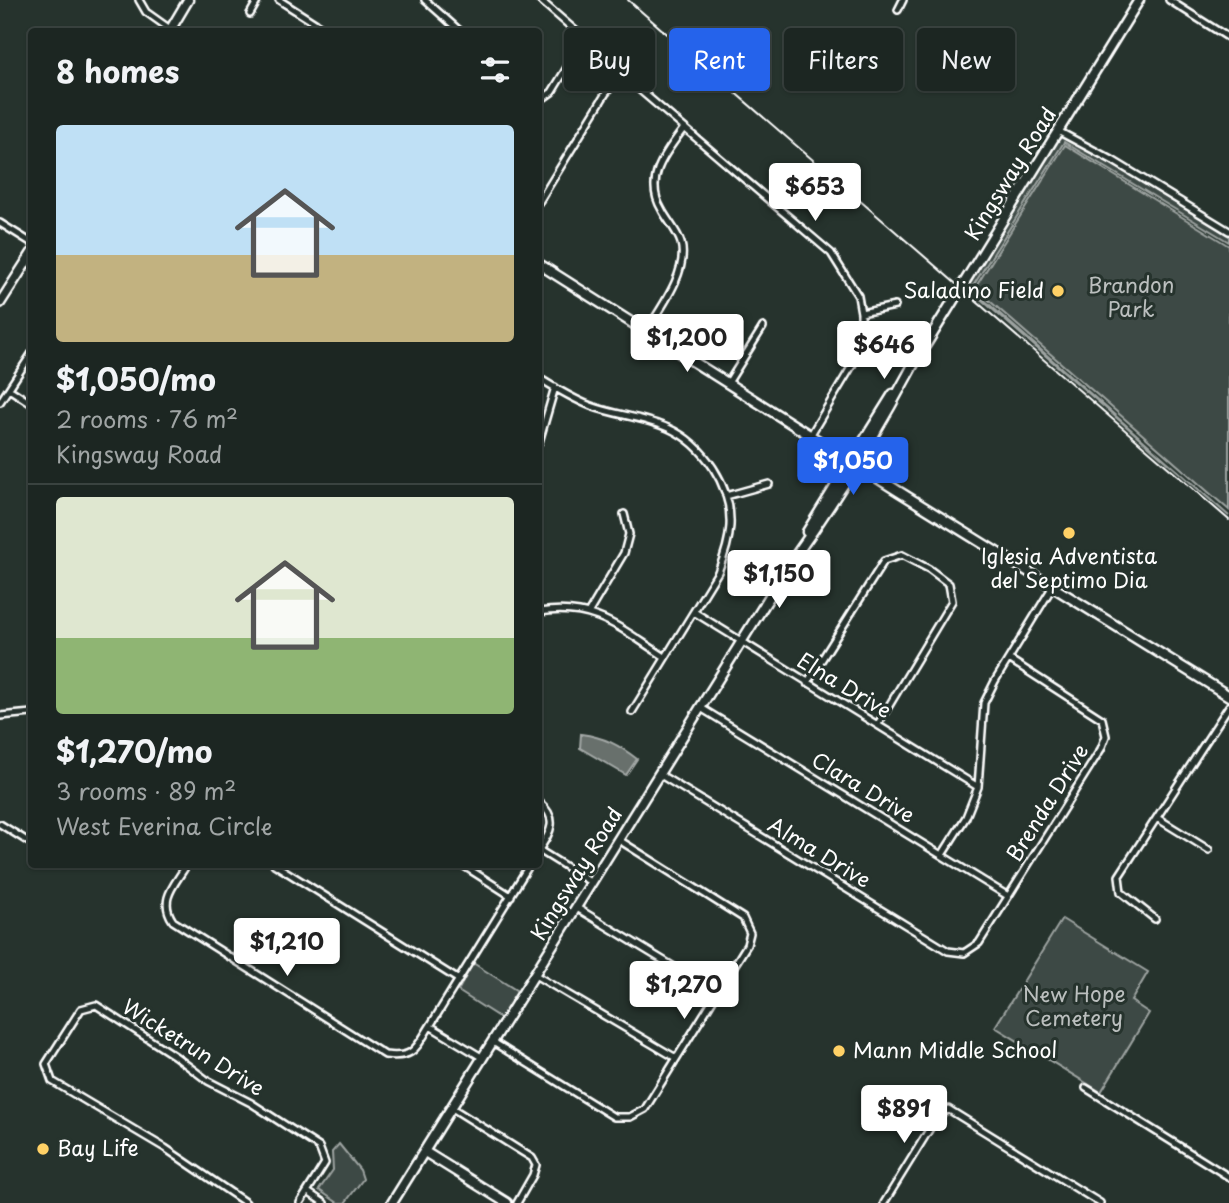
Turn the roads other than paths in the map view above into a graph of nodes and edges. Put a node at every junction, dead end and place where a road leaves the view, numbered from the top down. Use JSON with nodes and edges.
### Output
{"nodes":[{"id":1,"x":139,"y":0,"type":"edge"},
{"id":2,"x":188,"y":0,"type":"edge"},
{"id":3,"x":258,"y":0,"type":"edge"},
{"id":4,"x":279,"y":0,"type":"edge"},
{"id":5,"x":425,"y":0,"type":"edge"},
{"id":6,"x":540,"y":0,"type":"edge"},
{"id":7,"x":904,"y":0,"type":"edge"},
{"id":8,"x":1139,"y":0,"type":"edge"},
{"id":9,"x":1169,"y":0,"type":"edge"},
{"id":10,"x":898,"y":10,"type":"dead end"},
{"id":11,"x":250,"y":14,"type":"dead end"},
{"id":12,"x":167,"y":28,"type":"edge"},
{"id":13,"x":173,"y":28,"type":"edge"},
{"id":14,"x":323,"y":28,"type":"edge"},
{"id":15,"x":456,"y":28,"type":"edge"},
{"id":16,"x":1229,"y":38,"type":"edge"},
{"id":17,"x":542,"y":96,"type":"edge"},
{"id":18,"x":684,"y":128,"type":"junction"},
{"id":19,"x":1058,"y":131,"type":"junction"},
{"id":20,"x":542,"y":197,"type":"edge"},
{"id":21,"x":0,"y":223,"type":"edge"},
{"id":22,"x":1229,"y":231,"type":"edge"},
{"id":23,"x":28,"y":240,"type":"edge"},
{"id":24,"x":28,"y":259,"type":"edge"},
{"id":25,"x":542,"y":266,"type":"edge"},
{"id":26,"x":0,"y":303,"type":"edge"},
{"id":27,"x":895,"y":306,"type":"dead end"},
{"id":28,"x":861,"y":313,"type":"junction"},
{"id":29,"x":763,"y":327,"type":"dead end"},
{"id":30,"x":646,"y":332,"type":"junction"},
{"id":31,"x":28,"y":359,"type":"edge"},
{"id":32,"x":542,"y":379,"type":"edge"},
{"id":33,"x":727,"y":383,"type":"junction"},
{"id":34,"x":555,"y":387,"type":"junction"},
{"id":35,"x":9,"y":389,"type":"junction"},
{"id":36,"x":28,"y":401,"type":"edge"},
{"id":37,"x":0,"y":402,"type":"edge"},
{"id":38,"x":542,"y":432,"type":"edge"},
{"id":39,"x":810,"y":436,"type":"junction"},
{"id":40,"x":853,"y":463,"type":"junction"},
{"id":41,"x":769,"y":484,"type":"dead end"},
{"id":42,"x":726,"y":496,"type":"junction"},
{"id":43,"x":625,"y":514,"type":"dead end"},
{"id":44,"x":1053,"y":586,"type":"junction"},
{"id":45,"x":542,"y":611,"type":"edge"},
{"id":46,"x":589,"y":612,"type":"junction"},
{"id":47,"x":694,"y":612,"type":"junction"},
{"id":48,"x":741,"y":642,"type":"junction"},
{"id":49,"x":665,"y":657,"type":"junction"},
{"id":50,"x":1009,"y":659,"type":"junction"},
{"id":51,"x":807,"y":683,"type":"junction"},
{"id":52,"x":1229,"y":696,"type":"edge"},
{"id":53,"x":1229,"y":706,"type":"edge"},
{"id":54,"x":701,"y":708,"type":"junction"},
{"id":55,"x":632,"y":712,"type":"dead end"},
{"id":56,"x":28,"y":713,"type":"edge"},
{"id":57,"x":0,"y":716,"type":"edge"},
{"id":58,"x":878,"y":724,"type":"junction"},
{"id":59,"x":659,"y":774,"type":"junction"},
{"id":60,"x":978,"y":787,"type":"junction"},
{"id":61,"x":542,"y":805,"type":"edge"},
{"id":62,"x":1157,"y":818,"type":"junction"},
{"id":63,"x":0,"y":824,"type":"edge"},
{"id":64,"x":619,"y":840,"type":"junction"},
{"id":65,"x":28,"y":842,"type":"edge"},
{"id":66,"x":542,"y":845,"type":"edge"},
{"id":67,"x":1209,"y":850,"type":"dead end"},
{"id":68,"x":542,"y":852,"type":"edge"},
{"id":69,"x":942,"y":855,"type":"junction"},
{"id":70,"x":185,"y":868,"type":"edge"},
{"id":71,"x":280,"y":868,"type":"edge"},
{"id":72,"x":467,"y":868,"type":"edge"},
{"id":73,"x":528,"y":868,"type":"edge"},
{"id":74,"x":592,"y":883,"type":"junction"},
{"id":75,"x":511,"y":896,"type":"junction"},
{"id":76,"x":1009,"y":896,"type":"junction"},
{"id":77,"x":577,"y":908,"type":"junction"},
{"id":78,"x":1155,"y":919,"type":"dead end"},
{"id":79,"x":964,"y":953,"type":"joint"},
{"id":80,"x":535,"y":975,"type":"junction"},
{"id":81,"x":458,"y":980,"type":"junction"},
{"id":82,"x":717,"y":993,"type":"junction"},
{"id":83,"x":430,"y":1026,"type":"junction"},
{"id":84,"x":493,"y":1042,"type":"junction"},
{"id":85,"x":483,"y":1058,"type":"junction"},
{"id":86,"x":676,"y":1058,"type":"junction"},
{"id":87,"x":1086,"y":1088,"type":"dead end"},
{"id":88,"x":452,"y":1108,"type":"junction"},
{"id":89,"x":425,"y":1152,"type":"junction"},
{"id":90,"x":1229,"y":1177,"type":"edge"},
{"id":91,"x":307,"y":1192,"type":"junction"},
{"id":92,"x":493,"y":1194,"type":"junction"},
{"id":93,"x":246,"y":1203,"type":"edge"},
{"id":94,"x":300,"y":1203,"type":"edge"},
{"id":95,"x":324,"y":1203,"type":"edge"},
{"id":96,"x":392,"y":1203,"type":"edge"},
{"id":97,"x":488,"y":1203,"type":"edge"},
{"id":98,"x":507,"y":1203,"type":"edge"},
{"id":99,"x":517,"y":1203,"type":"edge"},
{"id":100,"x":884,"y":1203,"type":"edge"},
{"id":101,"x":1100,"y":1203,"type":"edge"}],
"edges":[{"from":1,"to":12,"type":"street"},
{"from":2,"to":13,"type":"street"},
{"from":3,"to":11,"type":"street"},
{"from":4,"to":14,"type":"street"},
{"from":5,"to":15,"type":"street"},
{"from":6,"to":17,"type":"street"},
{"from":7,"to":10,"type":"street"},
{"from":8,"to":19,"type":"street","name":"Kingsway Road"},
{"from":9,"to":16,"type":"street"},
{"from":18,"to":20,"type":"street"},
{"from":18,"to":28,"type":"street"},
{"from":18,"to":30,"type":"street"},
{"from":19,"to":22,"type":"street"},
{"from":19,"to":40,"type":"street","name":"Kingsway Road"},
{"from":21,"to":23,"type":"street"},
{"from":24,"to":26,"type":"street"},
{"from":25,"to":30,"type":"street"},
{"from":27,"to":28,"type":"street"},
{"from":28,"to":39,"type":"street"},
{"from":29,"to":33,"type":"street"},
{"from":30,"to":33,"type":"street"},
{"from":31,"to":35,"type":"street"},
{"from":32,"to":34,"type":"street"},
{"from":33,"to":39,"type":"street"},
{"from":34,"to":38,"type":"street"},
{"from":34,"to":42,"type":"street"},
{"from":35,"to":36,"type":"street"},
{"from":35,"to":37,"type":"street"},
{"from":39,"to":40,"type":"street"},
{"from":40,"to":44,"type":"street"},
{"from":40,"to":48,"type":"street","name":"Kingsway Road"},
{"from":41,"to":42,"type":"street"},
{"from":42,"to":47,"type":"street"},
{"from":43,"to":46,"type":"street"},
{"from":44,"to":50,"type":"street"},
{"from":44,"to":52,"type":"street"},
{"from":45,"to":46,"type":"street"},
{"from":46,"to":49,"type":"street"},
{"from":47,"to":48,"type":"street","name":"Elna Drive"},
{"from":47,"to":49,"type":"street"},
{"from":48,"to":51,"type":"street","name":"Elna Drive"},
{"from":48,"to":54,"type":"street","name":"Kingsway Road"},
{"from":49,"to":55,"type":"street"},
{"from":50,"to":60,"type":"street"},
{"from":50,"to":76,"type":"street","name":"Brenda Drive"},
{"from":51,"to":58,"type":"street","name":"Elna Drive"},
{"from":51,"to":58,"type":"street"},
{"from":53,"to":62,"type":"street"},
{"from":54,"to":59,"type":"street","name":"Kingsway Road"},
{"from":54,"to":69,"type":"street","name":"Clara Drive"},
{"from":56,"to":57,"type":"street"},
{"from":58,"to":60,"type":"street","name":"Elna Drive"},
{"from":59,"to":64,"type":"street","name":"Kingsway Road"},
{"from":59,"to":79,"type":"street","name":"Alma Drive"},
{"from":60,"to":69,"type":"street"},
{"from":61,"to":66,"type":"street"},
{"from":62,"to":67,"type":"street"},
{"from":62,"to":78,"type":"street"},
{"from":63,"to":65,"type":"street"},
{"from":64,"to":74,"type":"street","name":"Kingsway Road"},
{"from":64,"to":82,"type":"street"},
{"from":68,"to":74,"type":"street"},
{"from":69,"to":76,"type":"street","name":"Clara Drive"},
{"from":70,"to":83,"type":"street"},
{"from":71,"to":81,"type":"street"},
{"from":72,"to":75,"type":"street"},
{"from":73,"to":75,"type":"street"},
{"from":74,"to":77,"type":"street","name":"Kingsway Road"},
{"from":75,"to":81,"type":"street"},
{"from":76,"to":79,"type":"street","name":"Brenda Drive"},
{"from":77,"to":80,"type":"street","name":"Kingsway Road"},
{"from":77,"to":82,"type":"street"},
{"from":80,"to":84,"type":"street","name":"Kingsway Road"},
{"from":80,"to":86,"type":"street"},
{"from":81,"to":83,"type":"street"},
{"from":82,"to":86,"type":"street"},
{"from":83,"to":85,"type":"street"},
{"from":84,"to":85,"type":"street","name":"Kingsway Road"},
{"from":84,"to":86,"type":"street"},
{"from":85,"to":88,"type":"street","name":"Kingsway Road"},
{"from":87,"to":90,"type":"street"},
{"from":88,"to":89,"type":"street","name":"Kingsway Road"},
{"from":88,"to":99,"type":"street"},
{"from":89,"to":92,"type":"street"},
{"from":89,"to":96,"type":"street","name":"Kingsway Road"},
{"from":91,"to":93,"type":"street","name":"Wicketrun Drive"},
{"from":91,"to":94,"type":"street","name":"Wicketrun Drive"},
{"from":91,"to":95,"type":"street"},
{"from":92,"to":97,"type":"street"},
{"from":92,"to":98,"type":"street"},
{"from":100,"to":101,"type":"street"}]}
